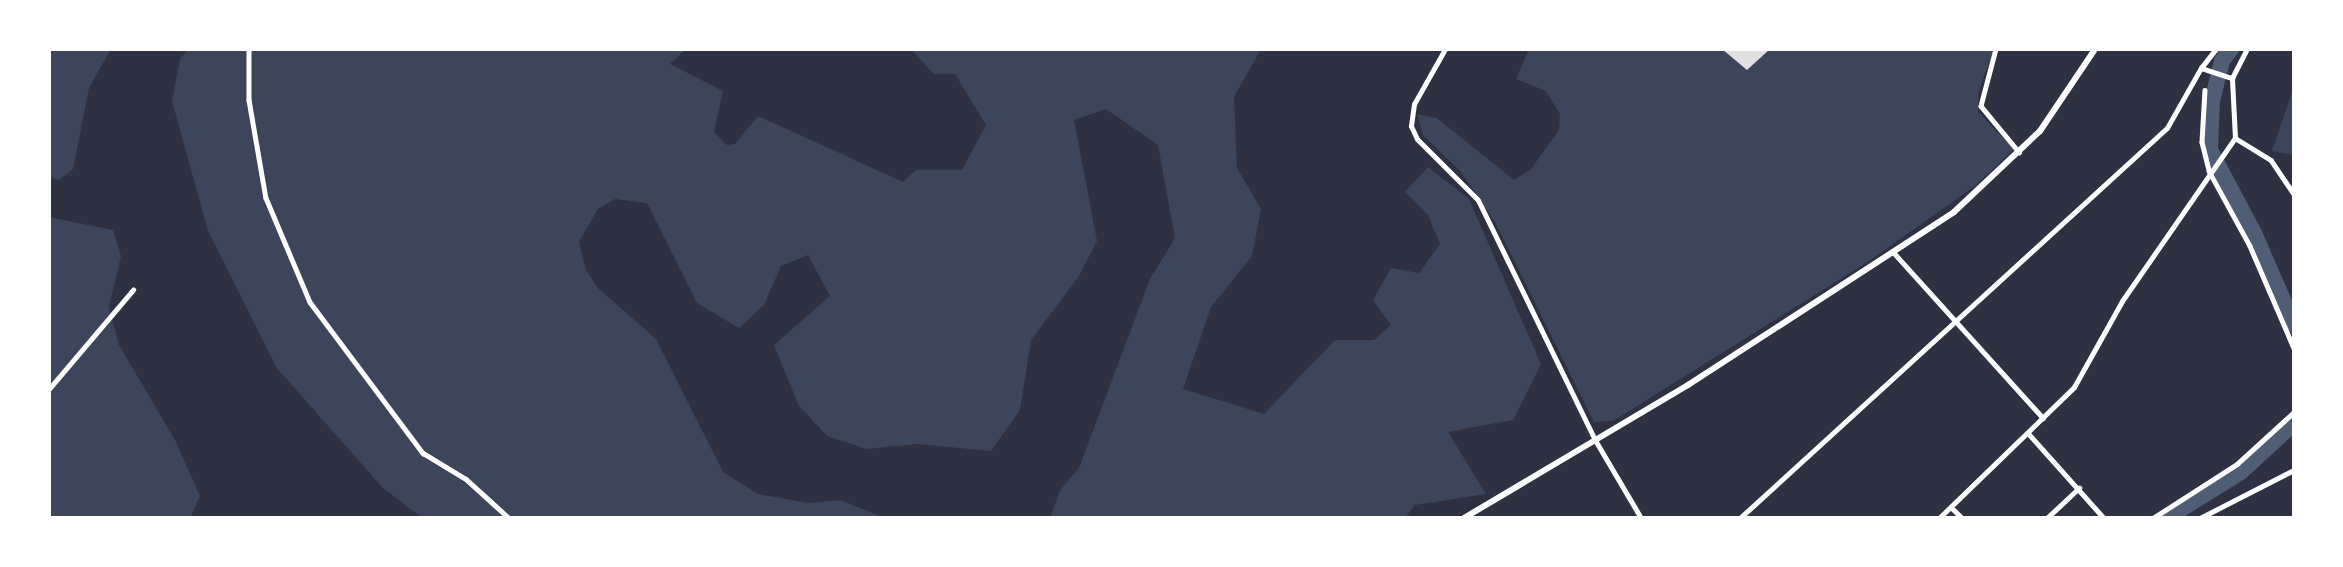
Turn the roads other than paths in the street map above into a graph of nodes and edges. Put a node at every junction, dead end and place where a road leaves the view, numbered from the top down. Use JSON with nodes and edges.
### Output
{"nodes":[{"id":1,"x":249,"y":49,"type":"edge"},
{"id":2,"x":1445,"y":49,"type":"edge"},
{"id":3,"x":1996,"y":49,"type":"edge"},
{"id":4,"x":2095,"y":49,"type":"edge"},
{"id":5,"x":2216,"y":49,"type":"edge"},
{"id":6,"x":2247,"y":49,"type":"edge"},
{"id":7,"x":2203,"y":69,"type":"junction"},
{"id":8,"x":2232,"y":78,"type":"junction"},
{"id":9,"x":2205,"y":90,"type":"dead end"},
{"id":10,"x":2235,"y":138,"type":"junction"},
{"id":11,"x":2019,"y":152,"type":"junction"},
{"id":12,"x":2212,"y":172,"type":"junction"},
{"id":13,"x":2294,"y":194,"type":"edge"},
{"id":14,"x":1895,"y":254,"type":"junction"},
{"id":15,"x":133,"y":290,"type":"dead end"},
{"id":16,"x":1956,"y":320,"type":"junction"},
{"id":17,"x":2294,"y":348,"type":"edge"},
{"id":18,"x":49,"y":388,"type":"edge"},
{"id":19,"x":2294,"y":412,"type":"edge"},
{"id":20,"x":2043,"y":418,"type":"junction"},
{"id":21,"x":2028,"y":433,"type":"junction"},
{"id":22,"x":1595,"y":440,"type":"junction"},
{"id":23,"x":2294,"y":470,"type":"edge"},
{"id":24,"x":2079,"y":488,"type":"junction"},
{"id":25,"x":1951,"y":507,"type":"junction"},
{"id":26,"x":509,"y":518,"type":"edge"},
{"id":27,"x":1464,"y":518,"type":"edge"},
{"id":28,"x":1640,"y":518,"type":"edge"},
{"id":29,"x":1740,"y":518,"type":"edge"},
{"id":30,"x":1939,"y":518,"type":"edge"},
{"id":31,"x":1962,"y":518,"type":"edge"},
{"id":32,"x":2047,"y":518,"type":"edge"},
{"id":33,"x":2104,"y":518,"type":"edge"},
{"id":34,"x":2152,"y":518,"type":"edge"},
{"id":35,"x":2200,"y":518,"type":"edge"}],
"edges":[{"from":1,"to":26,"type":"street"},
{"from":2,"to":22,"type":"street"},
{"from":3,"to":11,"type":"street"},
{"from":4,"to":11,"type":"main road"},
{"from":5,"to":7,"type":"street"},
{"from":6,"to":8,"type":"street"},
{"from":7,"to":8,"type":"street"},
{"from":7,"to":16,"type":"street"},
{"from":8,"to":10,"type":"street"},
{"from":9,"to":12,"type":"street"},
{"from":10,"to":12,"type":"street"},
{"from":10,"to":13,"type":"street"},
{"from":11,"to":14,"type":"main road"},
{"from":12,"to":17,"type":"street"},
{"from":12,"to":20,"type":"street"},
{"from":14,"to":16,"type":"street"},
{"from":14,"to":22,"type":"main road"},
{"from":15,"to":18,"type":"street"},
{"from":16,"to":20,"type":"street"},
{"from":16,"to":29,"type":"street"},
{"from":19,"to":34,"type":"street"},
{"from":20,"to":21,"type":"street"},
{"from":21,"to":24,"type":"street"},
{"from":21,"to":25,"type":"street"},
{"from":22,"to":27,"type":"main road"},
{"from":22,"to":28,"type":"street"},
{"from":23,"to":35,"type":"street"},
{"from":24,"to":32,"type":"street"},
{"from":24,"to":33,"type":"street"},
{"from":25,"to":30,"type":"street"},
{"from":25,"to":31,"type":"street"}]}
